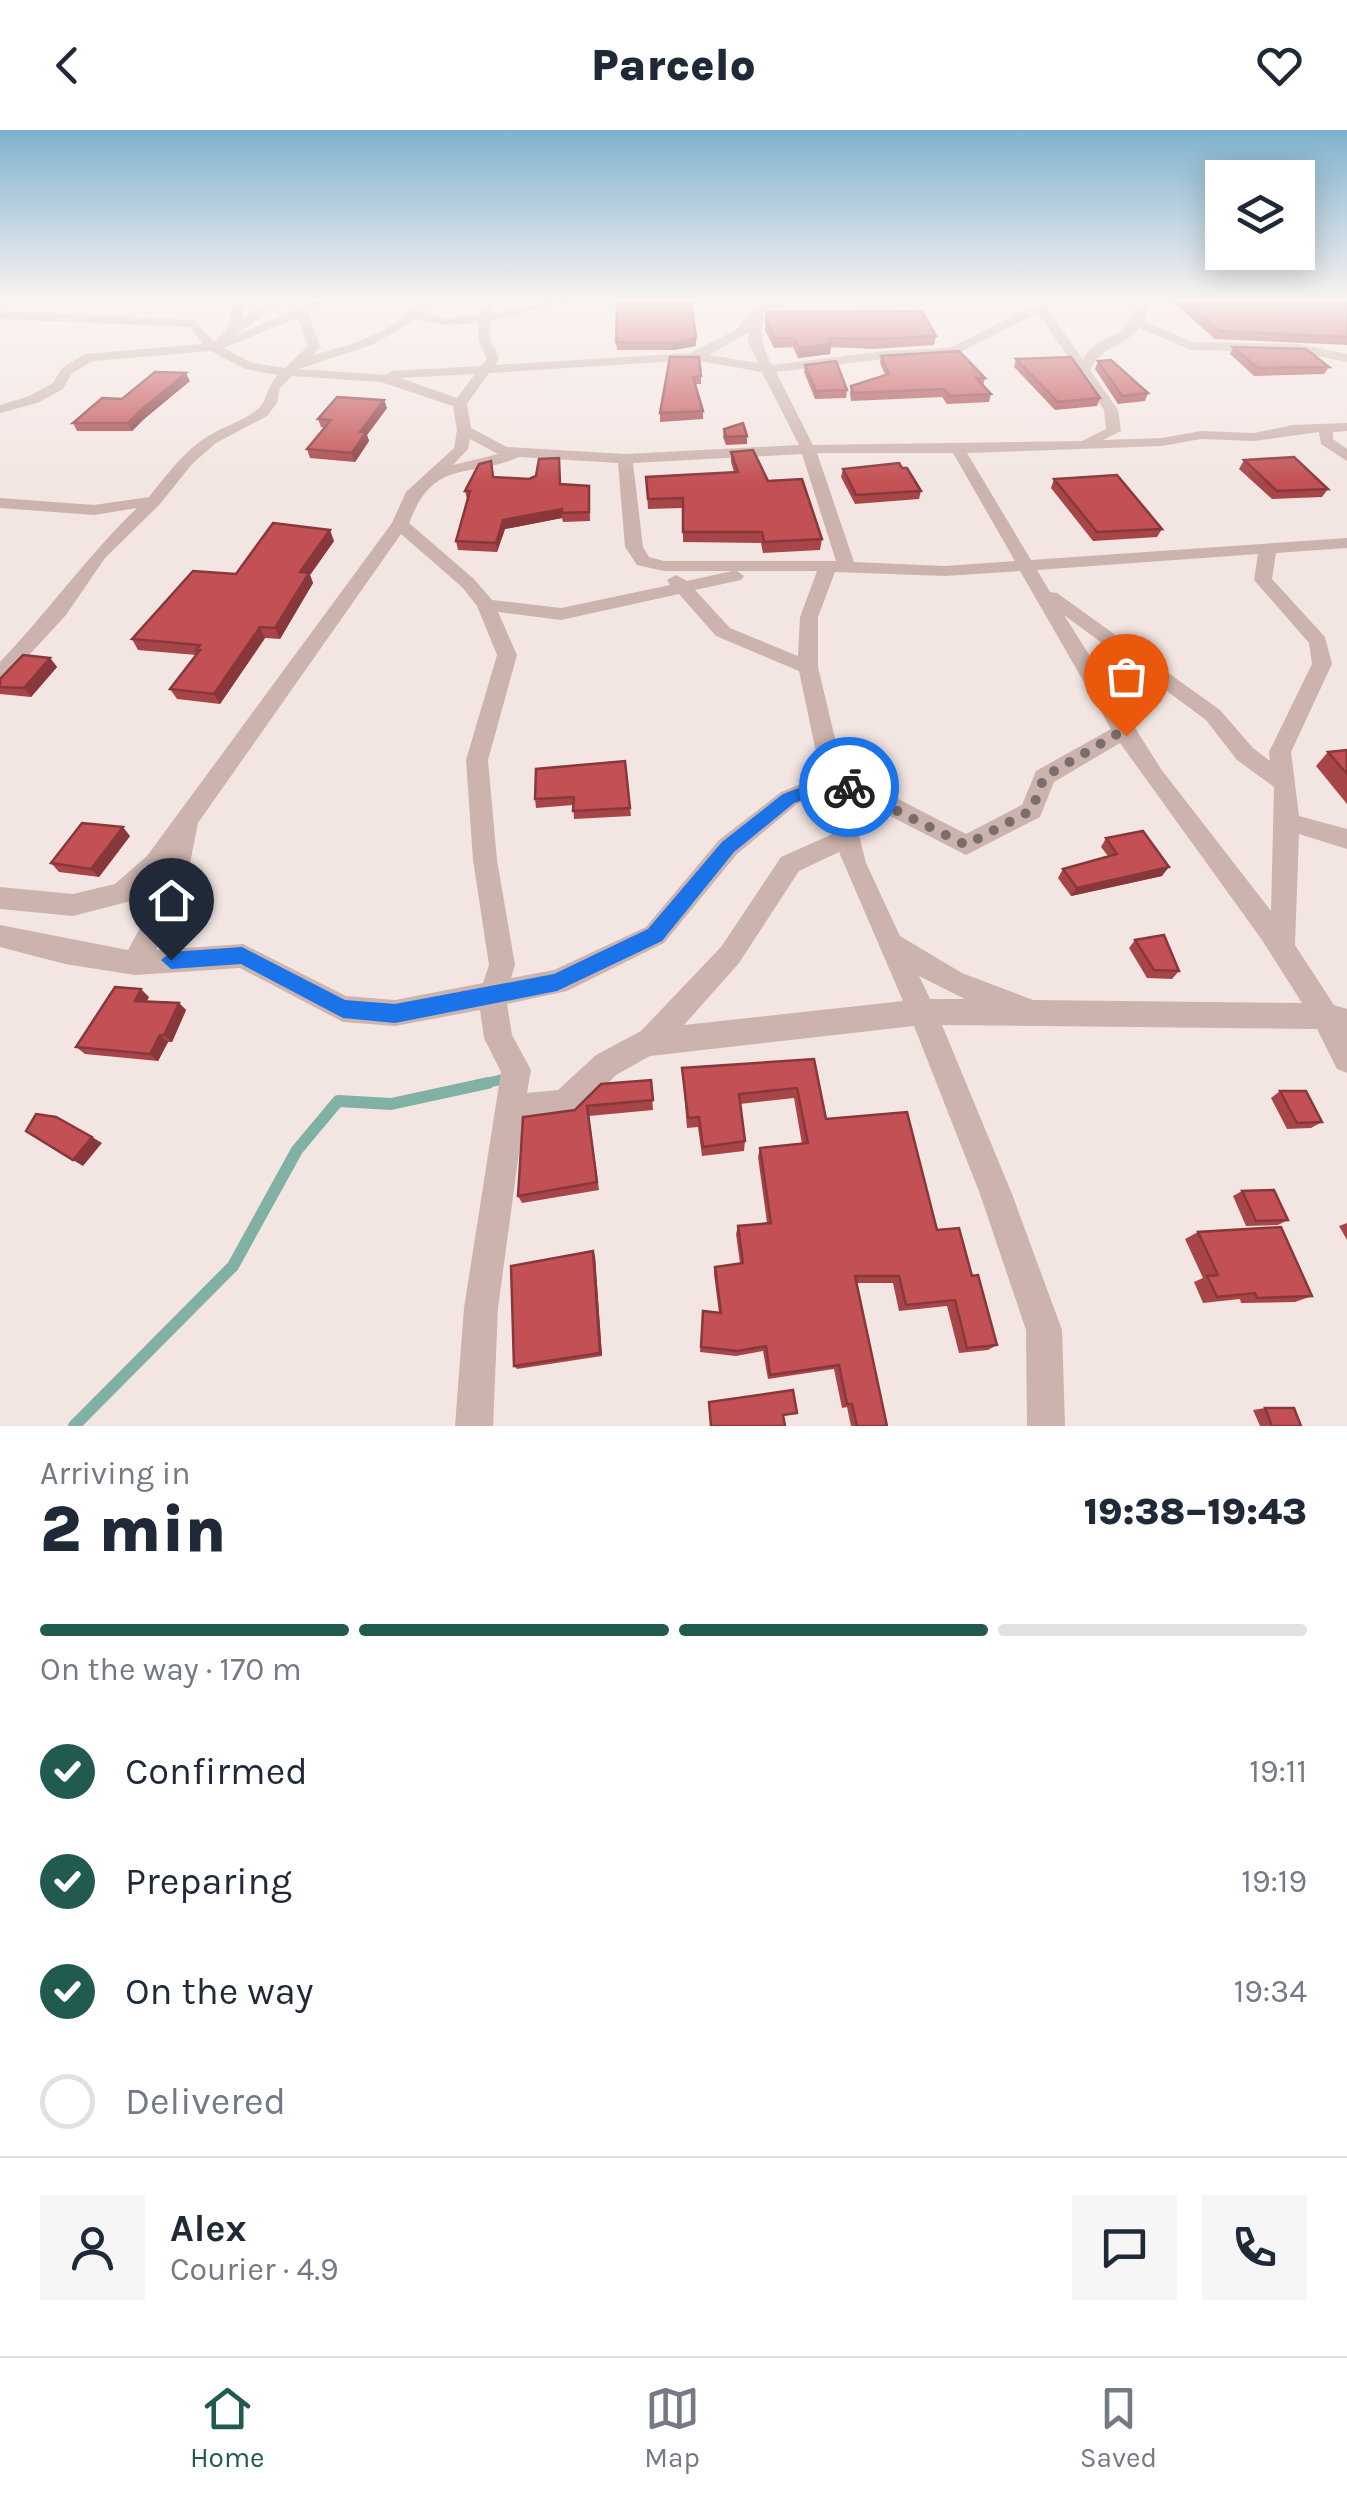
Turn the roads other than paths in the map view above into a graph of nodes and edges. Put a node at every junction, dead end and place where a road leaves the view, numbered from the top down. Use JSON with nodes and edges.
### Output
{"nodes":[{"id":1,"x":84,"y":361,"type":"edge"},
{"id":2,"x":231,"y":361,"type":"edge"},
{"id":3,"x":298,"y":361,"type":"edge"},
{"id":4,"x":312,"y":361,"type":"edge"},
{"id":5,"x":492,"y":361,"type":"edge"},
{"id":6,"x":631,"y":361,"type":"edge"},
{"id":7,"x":721,"y":361,"type":"edge"},
{"id":8,"x":766,"y":361,"type":"edge"},
{"id":9,"x":831,"y":361,"type":"edge"},
{"id":10,"x":1075,"y":361,"type":"edge"},
{"id":11,"x":1088,"y":361,"type":"edge"},
{"id":12,"x":770,"y":369,"type":"junction"},
{"id":13,"x":289,"y":370,"type":"junction"},
{"id":14,"x":487,"y":372,"type":"junction"},
{"id":15,"x":1082,"y":372,"type":"junction"},
{"id":16,"x":373,"y":376,"type":"junction"},
{"id":17,"x":460,"y":404,"type":"junction"},
{"id":18,"x":0,"y":409,"type":"edge"},
{"id":19,"x":1347,"y":427,"type":"edge"},
{"id":20,"x":1326,"y":428,"type":"junction"},
{"id":21,"x":464,"y":430,"type":"junction"},
{"id":22,"x":1076,"y":444,"type":"junction"},
{"id":23,"x":956,"y":446,"type":"junction"},
{"id":24,"x":808,"y":449,"type":"junction"},
{"id":25,"x":522,"y":454,"type":"junction"},
{"id":26,"x":1347,"y":456,"type":"edge"},
{"id":27,"x":625,"y":459,"type":"junction"},
{"id":28,"x":438,"y":474,"type":"junction"},
{"id":29,"x":0,"y":502,"type":"edge"},
{"id":30,"x":154,"y":502,"type":"junction"},
{"id":31,"x":400,"y":524,"type":"junction"},
{"id":32,"x":1347,"y":543,"type":"edge"},
{"id":33,"x":1268,"y":546,"type":"junction"},
{"id":34,"x":1028,"y":563,"type":"junction"},
{"id":35,"x":664,"y":566,"type":"junction"},
{"id":36,"x":778,"y":566,"type":"junction"},
{"id":37,"x":838,"y":567,"type":"junction"},
{"id":38,"x":683,"y":588,"type":"junction"},
{"id":39,"x":1044,"y":592,"type":"junction"},
{"id":40,"x":486,"y":605,"type":"junction"},
{"id":41,"x":808,"y":667,"type":"junction"},
{"id":42,"x":0,"y":674,"type":"edge"},
{"id":43,"x":1124,"y":730,"type":"junction"},
{"id":44,"x":834,"y":781,"type":"junction"},
{"id":45,"x":1285,"y":783,"type":"junction"},
{"id":46,"x":190,"y":817,"type":"junction"},
{"id":47,"x":1288,"y":822,"type":"junction"},
{"id":48,"x":848,"y":837,"type":"junction"},
{"id":49,"x":1347,"y":839,"type":"edge"},
{"id":50,"x":0,"y":898,"type":"edge"},
{"id":51,"x":0,"y":936,"type":"edge"},
{"id":52,"x":891,"y":944,"type":"junction"},
{"id":53,"x":1282,"y":946,"type":"junction"},
{"id":54,"x":135,"y":963,"type":"junction"},
{"id":55,"x":492,"y":997,"type":"junction"},
{"id":56,"x":922,"y":1012,"type":"junction"},
{"id":57,"x":1040,"y":1013,"type":"junction"},
{"id":58,"x":1337,"y":1019,"type":"edge"},
{"id":59,"x":650,"y":1042,"type":"junction"},
{"id":60,"x":1347,"y":1059,"type":"edge"},
{"id":61,"x":510,"y":1110,"type":"junction"},
{"id":62,"x":474,"y":1426,"type":"edge"},
{"id":63,"x":1046,"y":1426,"type":"edge"}],
"edges":[{"from":1,"to":18,"type":"street"},
{"from":2,"to":13,"type":"street"},
{"from":3,"to":13,"type":"street"},
{"from":4,"to":13,"type":"street"},
{"from":5,"to":14,"type":"street"},
{"from":6,"to":14,"type":"street"},
{"from":7,"to":12,"type":"street"},
{"from":8,"to":12,"type":"street"},
{"from":9,"to":12,"type":"street"},
{"from":10,"to":15,"type":"street"},
{"from":11,"to":15,"type":"street"},
{"from":12,"to":24,"type":"street"},
{"from":13,"to":16,"type":"street"},
{"from":13,"to":30,"type":"street"},
{"from":14,"to":16,"type":"street"},
{"from":14,"to":17,"type":"street"},
{"from":15,"to":22,"type":"street"},
{"from":16,"to":17,"type":"street"},
{"from":17,"to":21,"type":"street"},
{"from":19,"to":20,"type":"street"},
{"from":20,"to":22,"type":"street"},
{"from":20,"to":26,"type":"street"},
{"from":21,"to":25,"type":"street"},
{"from":21,"to":28,"type":"street"},
{"from":22,"to":23,"type":"street"},
{"from":23,"to":24,"type":"street"},
{"from":23,"to":34,"type":"street"},
{"from":24,"to":27,"type":"street"},
{"from":24,"to":37,"type":"street"},
{"from":25,"to":27,"type":"street"},
{"from":25,"to":28,"type":"street"},
{"from":27,"to":35,"type":"street"},
{"from":28,"to":31,"type":"street"},
{"from":29,"to":30,"type":"street"},
{"from":30,"to":42,"type":"street"},
{"from":31,"to":40,"type":"street"},
{"from":31,"to":46,"type":"street"},
{"from":32,"to":33,"type":"street"},
{"from":33,"to":34,"type":"street"},
{"from":33,"to":45,"type":"street"},
{"from":34,"to":37,"type":"street"},
{"from":34,"to":39,"type":"street"},
{"from":35,"to":36,"type":"street"},
{"from":35,"to":38,"type":"street"},
{"from":36,"to":37,"type":"street"},
{"from":36,"to":38,"type":"street"},
{"from":37,"to":41,"type":"street"},
{"from":38,"to":40,"type":"street"},
{"from":38,"to":41,"type":"street"},
{"from":39,"to":43,"type":"street"},
{"from":39,"to":45,"type":"street"},
{"from":40,"to":55,"type":"street"},
{"from":41,"to":44,"type":"street"},
{"from":43,"to":44,"type":"street"},
{"from":43,"to":53,"type":"street"},
{"from":44,"to":48,"type":"street"},
{"from":44,"to":55,"type":"street"},
{"from":45,"to":47,"type":"street"},
{"from":46,"to":50,"type":"street"},
{"from":46,"to":54,"type":"street"},
{"from":47,"to":49,"type":"street"},
{"from":47,"to":53,"type":"street"},
{"from":48,"to":52,"type":"street"},
{"from":48,"to":59,"type":"street"},
{"from":51,"to":54,"type":"street"},
{"from":52,"to":56,"type":"street"},
{"from":52,"to":57,"type":"street"},
{"from":53,"to":58,"type":"street"},
{"from":54,"to":55,"type":"street"},
{"from":55,"to":61,"type":"street"},
{"from":56,"to":57,"type":"street"},
{"from":56,"to":59,"type":"street"},
{"from":56,"to":63,"type":"street"},
{"from":57,"to":58,"type":"street"},
{"from":58,"to":60,"type":"street"},
{"from":59,"to":61,"type":"street"},
{"from":61,"to":62,"type":"street"}]}
